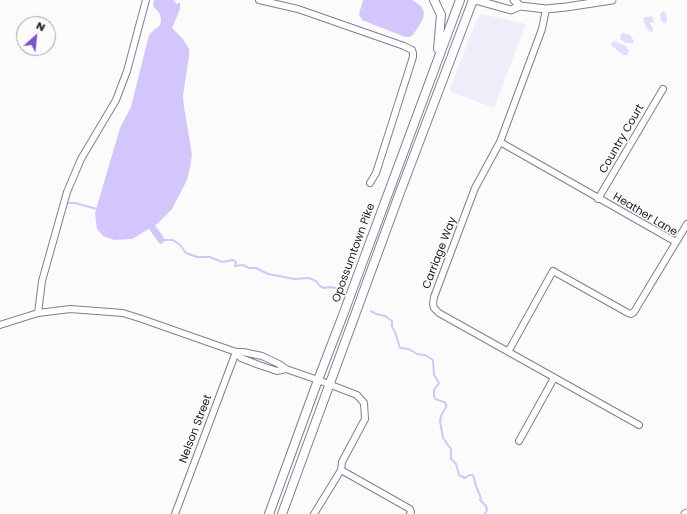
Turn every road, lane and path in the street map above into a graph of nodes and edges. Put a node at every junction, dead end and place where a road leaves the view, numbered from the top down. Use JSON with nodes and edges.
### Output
{"nodes":[{"id":1,"x":146,"y":0,"type":"edge"},
{"id":2,"x":259,"y":0,"type":"edge"},
{"id":3,"x":434,"y":0,"type":"edge"},
{"id":4,"x":460,"y":0,"type":"edge"},
{"id":5,"x":474,"y":0,"type":"edge"},
{"id":6,"x":514,"y":0,"type":"edge"},
{"id":7,"x":612,"y":0,"type":"edge"},
{"id":8,"x":520,"y":6,"type":"junction"},
{"id":9,"x":546,"y":9,"type":"junction"},
{"id":10,"x":436,"y":63,"type":"junction"},
{"id":11,"x":663,"y":89,"type":"dead end"},
{"id":12,"x":500,"y":142,"type":"junction"},
{"id":13,"x":370,"y":183,"type":"dead end"},
{"id":14,"x":598,"y":199,"type":"junction"},
{"id":15,"x":687,"y":224,"type":"edge"},
{"id":16,"x":676,"y":242,"type":"junction"},
{"id":17,"x":38,"y":313,"type":"junction"},
{"id":18,"x":0,"y":325,"type":"edge"},
{"id":19,"x":236,"y":352,"type":"junction"},
{"id":20,"x":508,"y":352,"type":"junction"},
{"id":21,"x":286,"y":369,"type":"junction"},
{"id":22,"x":554,"y":378,"type":"junction"},
{"id":23,"x":318,"y":380,"type":"junction"},
{"id":24,"x":329,"y":384,"type":"junction"},
{"id":25,"x":639,"y":425,"type":"dead end"},
{"id":26,"x":519,"y":441,"type":"dead end"},
{"id":27,"x":341,"y":470,"type":"junction"},
{"id":28,"x":175,"y":514,"type":"edge"},
{"id":29,"x":269,"y":514,"type":"edge"},
{"id":30,"x":282,"y":514,"type":"edge"},
{"id":31,"x":314,"y":514,"type":"edge"},
{"id":32,"x":410,"y":514,"type":"edge"}],
"edges":[{"from":1,"to":17,"type":"street"},
{"from":2,"to":13,"type":"street"},
{"from":3,"to":10,"type":"main road"},
{"from":4,"to":10,"type":"main road","name":"Opossumtown Pike"},
{"from":5,"to":8,"type":"street"},
{"from":5,"to":24,"type":"main road","name":"Opossumtown Pike"},
{"from":6,"to":8,"type":"street"},
{"from":7,"to":9,"type":"street"},
{"from":8,"to":9,"type":"street"},
{"from":9,"to":12,"type":"street","name":"Carriage Way"},
{"from":10,"to":23,"type":"main road","name":"Opossumtown Pike"},
{"from":11,"to":14,"type":"street","name":"Country Court"},
{"from":12,"to":14,"type":"street","name":"Heather Lane"},
{"from":12,"to":20,"type":"street","name":"Carriage Way"},
{"from":14,"to":16,"type":"street","name":"Heather Lane"},
{"from":15,"to":16,"type":"street"},
{"from":16,"to":20,"type":"street","name":"Heather Lane"},
{"from":17,"to":18,"type":"street"},
{"from":17,"to":19,"type":"street"},
{"from":19,"to":21,"type":"street"},
{"from":19,"to":21,"type":"street"},
{"from":19,"to":28,"type":"street","name":"Nelson Street"},
{"from":20,"to":22,"type":"street","name":"Carriage Way"},
{"from":21,"to":23,"type":"street"},
{"from":22,"to":25,"type":"street","name":"Carriage Way"},
{"from":22,"to":26,"type":"street"},
{"from":23,"to":24,"type":"street"},
{"from":23,"to":29,"type":"main road","name":"Opossumtown Pike"},
{"from":24,"to":27,"type":"street"},
{"from":24,"to":30,"type":"main road","name":"Opossumtown Pike"},
{"from":27,"to":31,"type":"street"},
{"from":27,"to":32,"type":"street"}]}
